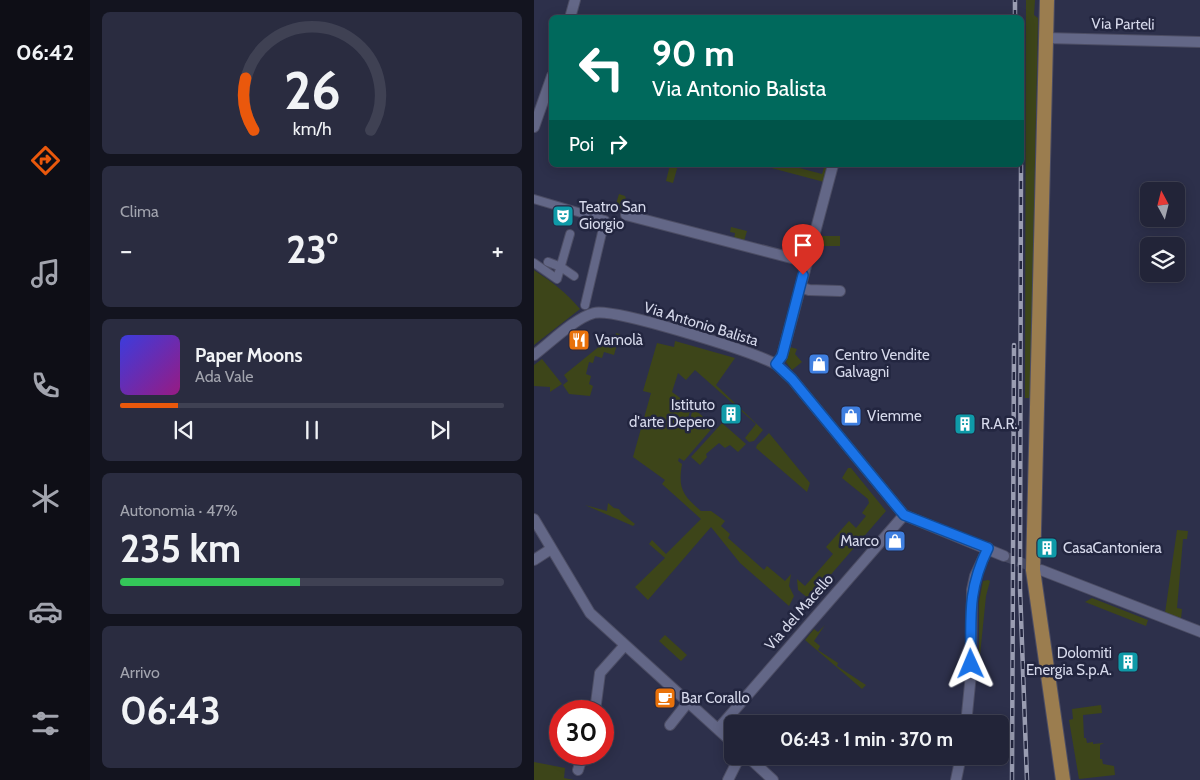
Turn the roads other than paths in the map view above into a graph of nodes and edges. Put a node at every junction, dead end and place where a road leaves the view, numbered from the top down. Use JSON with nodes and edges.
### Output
{"nodes":[{"id":1,"x":575,"y":0,"type":"edge"},
{"id":2,"x":1047,"y":0,"type":"edge"},
{"id":3,"x":571,"y":15,"type":"edge"},
{"id":4,"x":1046,"y":38,"type":"junction"},
{"id":5,"x":1200,"y":42,"type":"edge"},
{"id":6,"x":549,"y":84,"type":"edge"},
{"id":7,"x":534,"y":126,"type":"edge"},
{"id":8,"x":832,"y":167,"type":"edge"},
{"id":9,"x":534,"y":199,"type":"edge"},
{"id":10,"x":626,"y":216,"type":"dead end"},
{"id":11,"x":570,"y":234,"type":"dead end"},
{"id":12,"x":548,"y":262,"type":"dead end"},
{"id":13,"x":807,"y":262,"type":"junction"},
{"id":14,"x":534,"y":263,"type":"edge"},
{"id":15,"x":560,"y":267,"type":"junction"},
{"id":16,"x":574,"y":276,"type":"dead end"},
{"id":17,"x":800,"y":287,"type":"junction"},
{"id":18,"x":840,"y":291,"type":"dead end"},
{"id":19,"x":585,"y":305,"type":"dead end"},
{"id":20,"x":534,"y":355,"type":"edge"},
{"id":21,"x":776,"y":364,"type":"junction"},
{"id":22,"x":904,"y":515,"type":"junction"},
{"id":23,"x":534,"y":519,"type":"edge"},
{"id":24,"x":988,"y":548,"type":"junction"},
{"id":25,"x":551,"y":549,"type":"junction"},
{"id":26,"x":1004,"y":556,"type":"tunnel mouth"},
{"id":27,"x":534,"y":560,"type":"edge"},
{"id":28,"x":1041,"y":570,"type":"tunnel mouth"},
{"id":29,"x":1200,"y":632,"type":"edge"},
{"id":30,"x":625,"y":645,"type":"junction"},
{"id":31,"x":596,"y":700,"type":"edge"},
{"id":32,"x":689,"y":701,"type":"junction"},
{"id":33,"x":967,"y":715,"type":"edge"},
{"id":34,"x":670,"y":725,"type":"dead end"},
{"id":35,"x":718,"y":728,"type":"junction"},
{"id":36,"x":724,"y":734,"type":"edge"},
{"id":37,"x":580,"y":765,"type":"edge"},
{"id":38,"x":736,"y":765,"type":"edge"},
{"id":39,"x":757,"y":765,"type":"edge"},
{"id":40,"x":959,"y":765,"type":"edge"},
{"id":41,"x":578,"y":770,"type":"dead end"},
{"id":42,"x":728,"y":780,"type":"edge"},
{"id":43,"x":773,"y":780,"type":"edge"},
{"id":44,"x":956,"y":780,"type":"edge"},
{"id":45,"x":1063,"y":780,"type":"edge"}],
"edges":[{"from":1,"to":3,"type":"street"},
{"from":2,"to":4,"type":"main road"},
{"from":4,"to":5,"type":"street","name":"Via Parteli"},
{"from":4,"to":45,"type":"main road"},
{"from":6,"to":7,"type":"street"},
{"from":8,"to":13,"type":"street"},
{"from":9,"to":19,"type":"street"},
{"from":10,"to":13,"type":"street"},
{"from":11,"to":15,"type":"street"},
{"from":12,"to":15,"type":"street"},
{"from":13,"to":17,"type":"street"},
{"from":14,"to":15,"type":"street"},
{"from":15,"to":16,"type":"street"},
{"from":17,"to":18,"type":"street"},
{"from":17,"to":21,"type":"street"},
{"from":20,"to":21,"type":"street","name":"Via Antonio Balista"},
{"from":21,"to":22,"type":"street","name":"Via Antonio Balista"},
{"from":22,"to":24,"type":"street","name":"Via Antonio Balista"},
{"from":22,"to":35,"type":"street","name":"Via del Macello"},
{"from":23,"to":25,"type":"street"},
{"from":24,"to":26,"type":"street","name":"Via Antonio Balista"},
{"from":24,"to":33,"type":"street"},
{"from":25,"to":27,"type":"street"},
{"from":25,"to":30,"type":"street"},
{"from":28,"to":29,"type":"street"},
{"from":30,"to":31,"type":"street"},
{"from":30,"to":32,"type":"street"},
{"from":32,"to":34,"type":"street"},
{"from":32,"to":35,"type":"street"},
{"from":35,"to":36,"type":"street"},
{"from":37,"to":41,"type":"street"},
{"from":38,"to":42,"type":"street"},
{"from":39,"to":43,"type":"street"},
{"from":40,"to":44,"type":"street"}]}
